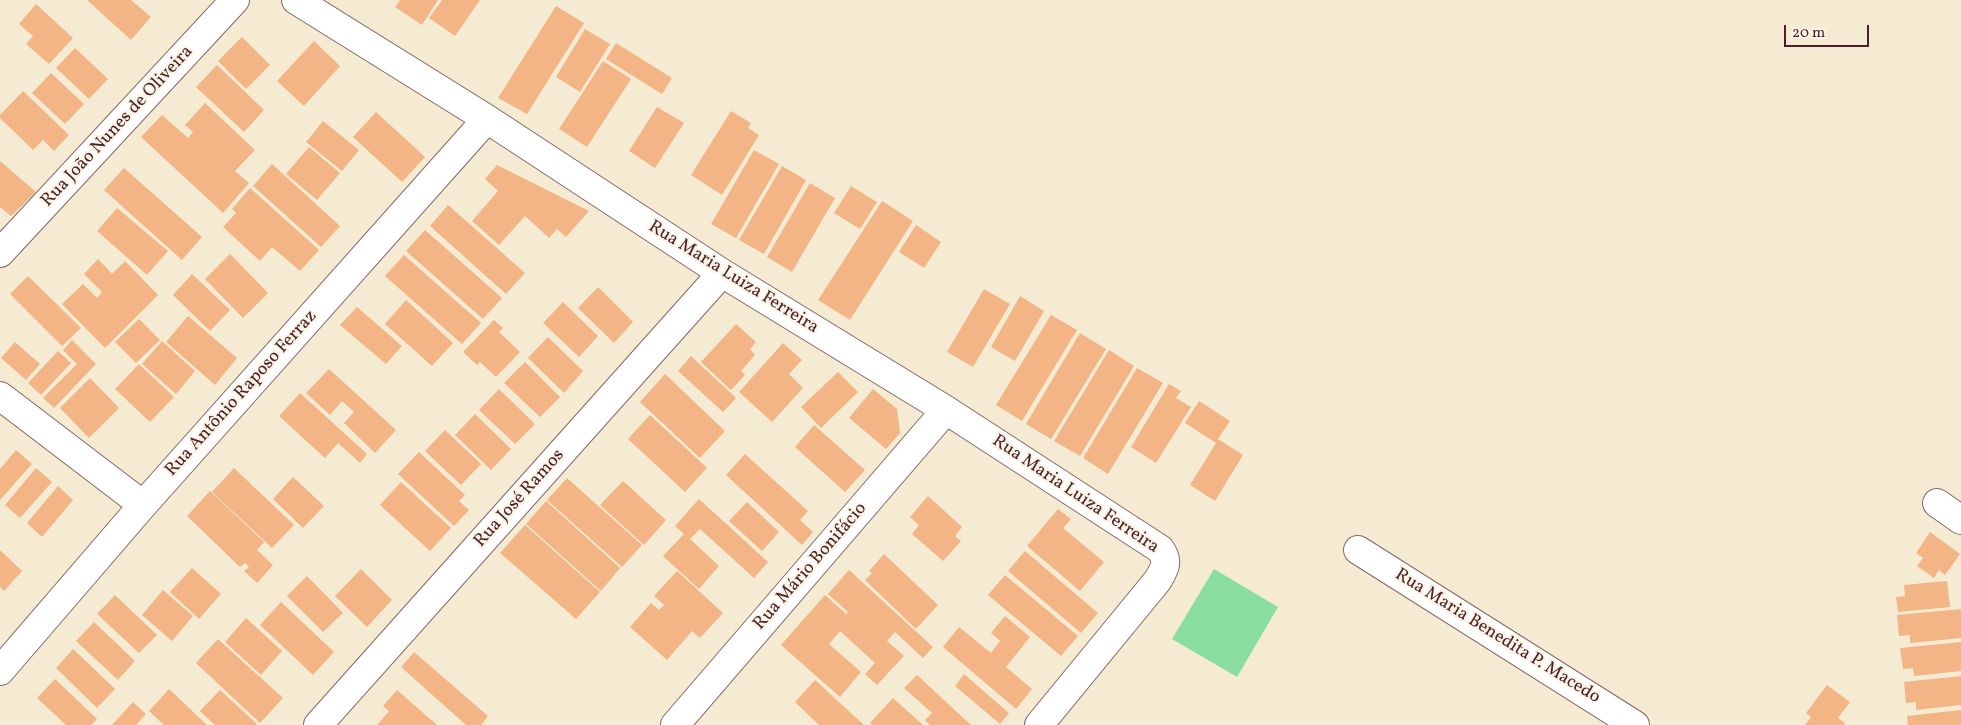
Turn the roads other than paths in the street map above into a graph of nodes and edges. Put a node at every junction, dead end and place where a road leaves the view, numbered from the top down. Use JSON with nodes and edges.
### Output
{"nodes":[{"id":1,"x":235,"y":0,"type":"edge"},
{"id":2,"x":296,"y":0,"type":"edge"},
{"id":3,"x":487,"y":119,"type":"junction"},
{"id":4,"x":0,"y":253,"type":"edge"},
{"id":5,"x":722,"y":273,"type":"junction"},
{"id":6,"x":0,"y":396,"type":"edge"},
{"id":7,"x":946,"y":410,"type":"junction"},
{"id":8,"x":1938,"y":503,"type":"dead end"},
{"id":9,"x":143,"y":505,"type":"junction"},
{"id":10,"x":1961,"y":520,"type":"edge"},
{"id":11,"x":1358,"y":550,"type":"dead end"},
{"id":12,"x":0,"y":671,"type":"edge"},
{"id":13,"x":318,"y":725,"type":"edge"},
{"id":14,"x":675,"y":725,"type":"edge"},
{"id":15,"x":1039,"y":725,"type":"edge"},
{"id":16,"x":1635,"y":725,"type":"edge"}],
"edges":[{"from":1,"to":4,"type":"street","name":"Rua João Nunes de Oliveira"},
{"from":2,"to":3,"type":"street","name":"Rua Maria Luiza Ferreira"},
{"from":3,"to":5,"type":"street","name":"Rua Maria Luiza Ferreira"},
{"from":3,"to":9,"type":"street","name":"Rua Antônio Raposo Ferraz"},
{"from":5,"to":7,"type":"street","name":"Rua Maria Luiza Ferreira"},
{"from":5,"to":13,"type":"street","name":"Rua José Ramos"},
{"from":6,"to":9,"type":"street"},
{"from":7,"to":14,"type":"street","name":"Rua Mário Bonifácio"},
{"from":7,"to":15,"type":"street","name":"Rua Maria Luiza Ferreira"},
{"from":8,"to":10,"type":"street"},
{"from":9,"to":12,"type":"street","name":"Rua Antônio Raposo Ferraz"},
{"from":11,"to":16,"type":"street","name":"Rua Maria Benedita P. Macedo"}]}
